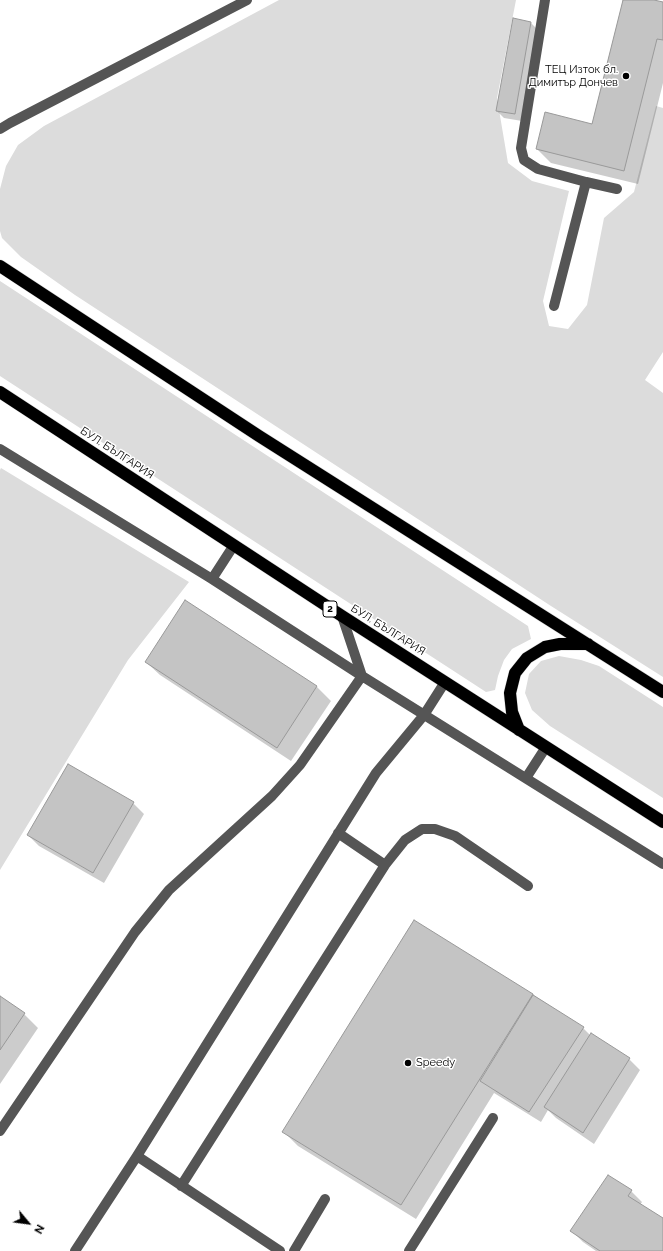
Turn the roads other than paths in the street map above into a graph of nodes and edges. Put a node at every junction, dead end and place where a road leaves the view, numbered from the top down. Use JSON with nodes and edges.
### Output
{"nodes":[{"id":1,"x":247,"y":0,"type":"edge"},
{"id":2,"x":545,"y":0,"type":"edge"},
{"id":3,"x":0,"y":129,"type":"edge"},
{"id":4,"x":586,"y":182,"type":"junction"},
{"id":5,"x":616,"y":189,"type":"dead end"},
{"id":6,"x":0,"y":266,"type":"edge"},
{"id":7,"x":554,"y":306,"type":"dead end"},
{"id":8,"x":0,"y":392,"type":"edge"},
{"id":9,"x":0,"y":449,"type":"edge"},
{"id":10,"x":234,"y":545,"type":"junction"},
{"id":11,"x":212,"y":579,"type":"junction"},
{"id":12,"x":342,"y":616,"type":"junction"},
{"id":13,"x":588,"y":644,"type":"junction"},
{"id":14,"x":362,"y":676,"type":"junction"},
{"id":15,"x":445,"y":682,"type":"junction"},
{"id":16,"x":663,"y":692,"type":"edge"},
{"id":17,"x":424,"y":715,"type":"junction"},
{"id":18,"x":519,"y":730,"type":"junction"},
{"id":19,"x":546,"y":747,"type":"junction"},
{"id":20,"x":526,"y":778,"type":"junction"},
{"id":21,"x":663,"y":822,"type":"edge"},
{"id":22,"x":338,"y":833,"type":"junction"},
{"id":23,"x":663,"y":864,"type":"edge"},
{"id":24,"x":385,"y":865,"type":"junction"},
{"id":25,"x":528,"y":886,"type":"dead end"},
{"id":26,"x":493,"y":1118,"type":"dead end"},
{"id":27,"x":0,"y":1131,"type":"edge"},
{"id":28,"x":137,"y":1156,"type":"junction"},
{"id":29,"x":181,"y":1186,"type":"junction"},
{"id":30,"x":326,"y":1199,"type":"dead end"},
{"id":31,"x":75,"y":1251,"type":"edge"},
{"id":32,"x":280,"y":1251,"type":"edge"},
{"id":33,"x":294,"y":1251,"type":"edge"},
{"id":34,"x":409,"y":1251,"type":"edge"}],
"edges":[{"from":1,"to":3,"type":"street"},
{"from":2,"to":4,"type":"street"},
{"from":4,"to":5,"type":"street"},
{"from":4,"to":7,"type":"street"},
{"from":6,"to":13,"type":"highway"},
{"from":8,"to":10,"type":"highway","name":"БУЛ. БЪЛГАРИЯ","number":"2"},
{"from":9,"to":11,"type":"street"},
{"from":10,"to":11,"type":"street"},
{"from":10,"to":12,"type":"highway","name":"БУЛ. БЪЛГАРИЯ","number":"2"},
{"from":11,"to":14,"type":"street"},
{"from":12,"to":14,"type":"street"},
{"from":12,"to":15,"type":"highway","name":"БУЛ. БЪЛГАРИЯ","number":"2"},
{"from":13,"to":16,"type":"highway"},
{"from":13,"to":18,"type":"highway"},
{"from":14,"to":17,"type":"street"},
{"from":14,"to":27,"type":"street"},
{"from":15,"to":17,"type":"street"},
{"from":15,"to":18,"type":"highway","name":"БУЛ. БЪЛГАРИЯ","number":"2"},
{"from":17,"to":20,"type":"street"},
{"from":17,"to":22,"type":"street"},
{"from":18,"to":19,"type":"highway","name":"БУЛ. БЪЛГАРИЯ","number":"2"},
{"from":19,"to":20,"type":"street"},
{"from":19,"to":21,"type":"highway","name":"БУЛ. БЪЛГАРИЯ","number":"2"},
{"from":20,"to":23,"type":"street"},
{"from":22,"to":24,"type":"street"},
{"from":22,"to":28,"type":"street"},
{"from":24,"to":25,"type":"street"},
{"from":24,"to":29,"type":"street"},
{"from":26,"to":34,"type":"street"},
{"from":28,"to":29,"type":"street"},
{"from":28,"to":31,"type":"street"},
{"from":29,"to":32,"type":"street"},
{"from":30,"to":33,"type":"street"}]}
